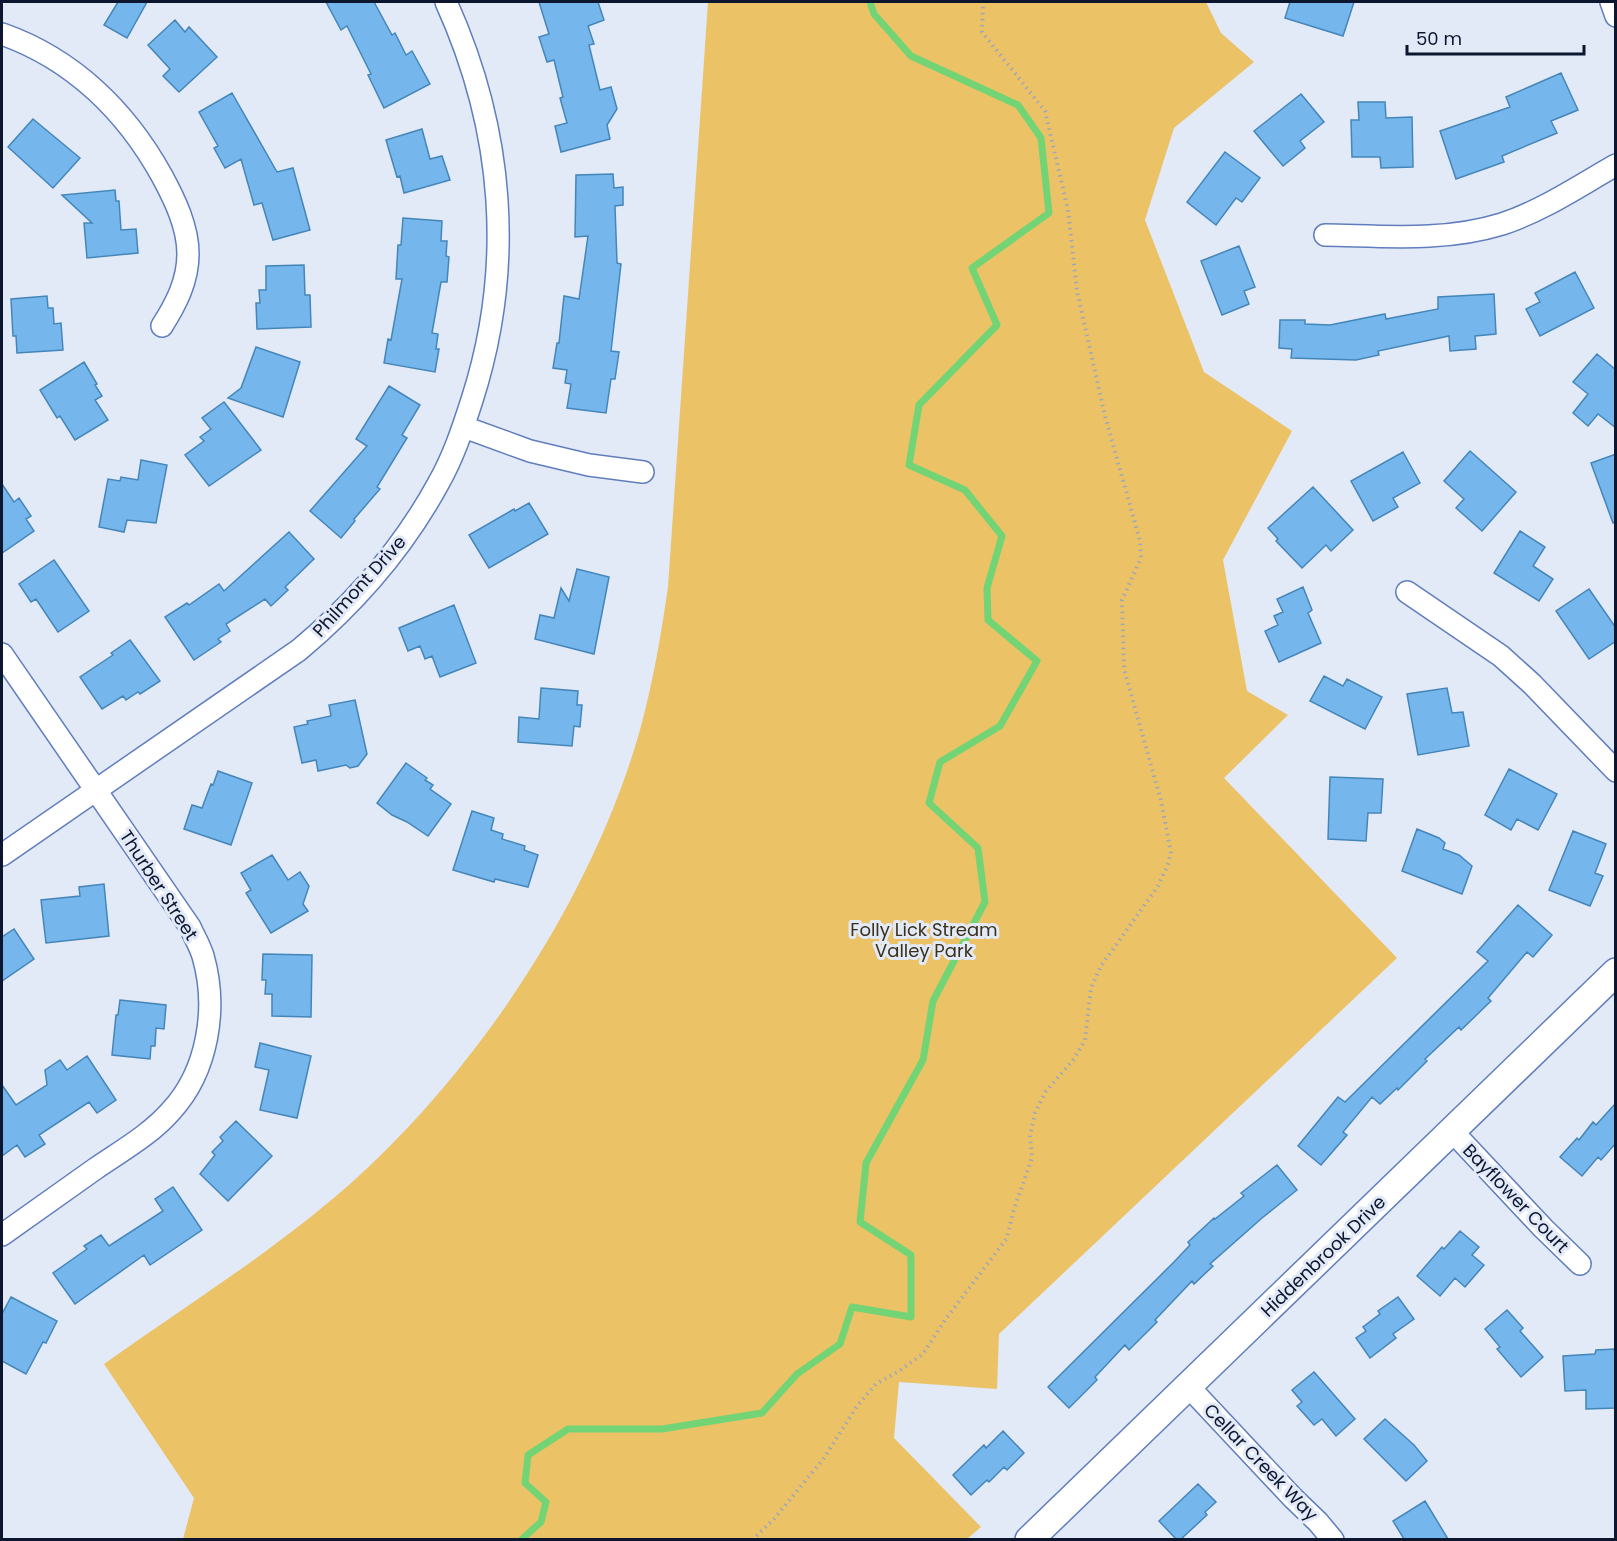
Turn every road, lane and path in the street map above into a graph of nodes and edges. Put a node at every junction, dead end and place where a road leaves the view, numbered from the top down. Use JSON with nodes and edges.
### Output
{"nodes":[{"id":1,"x":446,"y":2,"type":"edge"},
{"id":2,"x":983,"y":2,"type":"edge"},
{"id":3,"x":1611,"y":2,"type":"edge"},
{"id":4,"x":1616,"y":16,"type":"edge"},
{"id":5,"x":2,"y":34,"type":"edge"},
{"id":6,"x":1616,"y":165,"type":"edge"},
{"id":7,"x":1325,"y":235,"type":"dead end"},
{"id":8,"x":162,"y":326,"type":"dead end"},
{"id":9,"x":464,"y":427,"type":"junction"},
{"id":10,"x":643,"y":472,"type":"dead end"},
{"id":11,"x":1407,"y":592,"type":"dead end"},
{"id":12,"x":2,"y":654,"type":"edge"},
{"id":13,"x":1616,"y":771,"type":"edge"},
{"id":14,"x":96,"y":790,"type":"junction"},
{"id":15,"x":2,"y":855,"type":"edge"},
{"id":16,"x":1616,"y":972,"type":"edge"},
{"id":17,"x":1452,"y":1131,"type":"junction"},
{"id":18,"x":2,"y":1235,"type":"edge"},
{"id":19,"x":1580,"y":1264,"type":"dead end"},
{"id":20,"x":1188,"y":1386,"type":"junction"},
{"id":21,"x":752,"y":1539,"type":"edge"},
{"id":22,"x":1029,"y":1539,"type":"edge"},
{"id":23,"x":1333,"y":1539,"type":"edge"}],
"edges":[{"from":1,"to":9,"type":"street","name":"Philmont Drive"},
{"from":2,"to":21,"type":"path"},
{"from":3,"to":4,"type":"street"},
{"from":5,"to":8,"type":"street"},
{"from":6,"to":7,"type":"street"},
{"from":9,"to":10,"type":"street"},
{"from":9,"to":14,"type":"street","name":"Philmont Drive"},
{"from":11,"to":13,"type":"street"},
{"from":12,"to":14,"type":"street","name":"Thurber Street"},
{"from":14,"to":15,"type":"street","name":"Philmont Drive"},
{"from":14,"to":18,"type":"street","name":"Thurber Street"},
{"from":16,"to":17,"type":"street","name":"Hiddenbrook Drive"},
{"from":17,"to":19,"type":"street","name":"Bayflower Court"},
{"from":17,"to":20,"type":"street","name":"Hiddenbrook Drive"},
{"from":20,"to":22,"type":"street","name":"Hiddenbrook Drive"},
{"from":20,"to":23,"type":"street","name":"Cellar Creek Way"}]}
